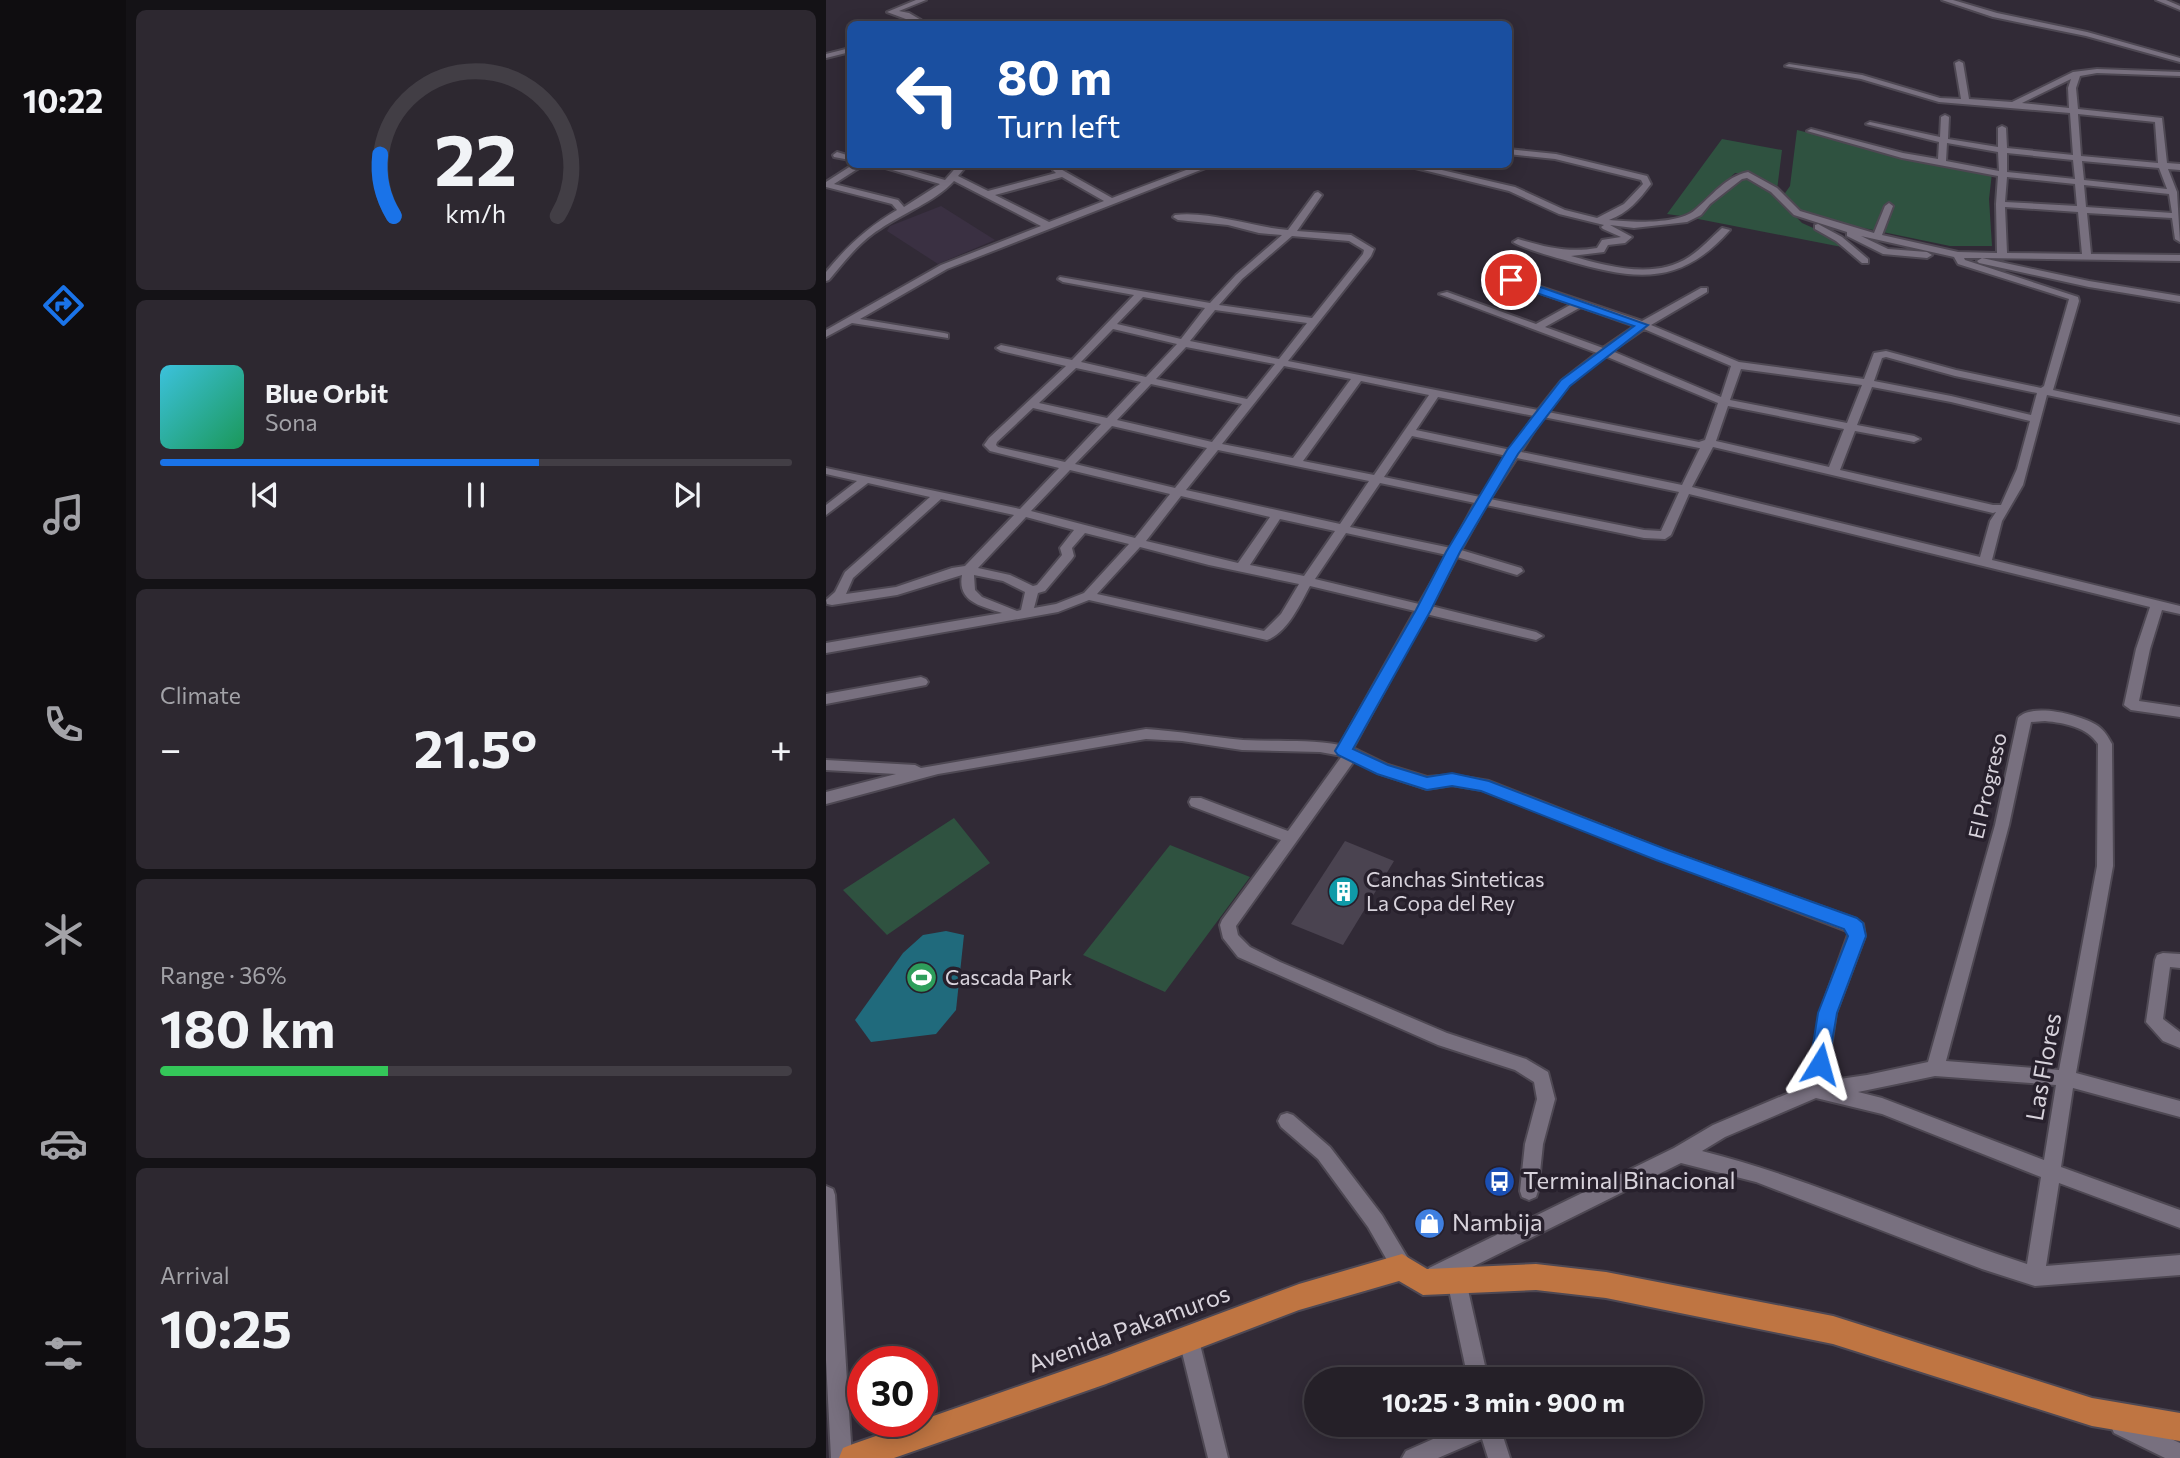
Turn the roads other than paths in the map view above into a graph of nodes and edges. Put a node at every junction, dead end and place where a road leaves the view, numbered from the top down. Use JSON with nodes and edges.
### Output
{"nodes":[{"id":1,"x":922,"y":0,"type":"edge"},
{"id":2,"x":1946,"y":0,"type":"edge"},
{"id":3,"x":2160,"y":0,"type":"edge"},
{"id":4,"x":2180,"y":8,"type":"edge"},
{"id":5,"x":917,"y":21,"type":"edge"},
{"id":6,"x":847,"y":51,"type":"edge"},
{"id":7,"x":826,"y":56,"type":"edge"},
{"id":8,"x":847,"y":61,"type":"edge"},
{"id":9,"x":2180,"y":61,"type":"edge"},
{"id":10,"x":1959,"y":64,"type":"dead end"},
{"id":11,"x":826,"y":65,"type":"edge"},
{"id":12,"x":1788,"y":66,"type":"dead end"},
{"id":13,"x":2180,"y":74,"type":"edge"},
{"id":14,"x":2076,"y":75,"type":"junction"},
{"id":15,"x":1966,"y":103,"type":"junction"},
{"id":16,"x":2011,"y":105,"type":"junction"},
{"id":17,"x":2076,"y":113,"type":"junction"},
{"id":18,"x":1945,"y":117,"type":"dead end"},
{"id":19,"x":1870,"y":124,"type":"dead end"},
{"id":20,"x":2002,"y":128,"type":"dead end"},
{"id":21,"x":1811,"y":131,"type":"dead end"},
{"id":22,"x":1945,"y":141,"type":"junction"},
{"id":23,"x":2000,"y":150,"type":"junction"},
{"id":24,"x":1512,"y":152,"type":"edge"},
{"id":25,"x":837,"y":155,"type":"dead end"},
{"id":26,"x":847,"y":157,"type":"edge"},
{"id":27,"x":2077,"y":158,"type":"junction"},
{"id":28,"x":1942,"y":163,"type":"junction"},
{"id":29,"x":2163,"y":166,"type":"junction"},
{"id":30,"x":2180,"y":167,"type":"edge"},
{"id":31,"x":855,"y":168,"type":"edge"},
{"id":32,"x":895,"y":168,"type":"edge"},
{"id":33,"x":961,"y":168,"type":"edge"},
{"id":34,"x":1195,"y":168,"type":"edge"},
{"id":35,"x":1420,"y":168,"type":"edge"},
{"id":36,"x":1061,"y":169,"type":"edge"},
{"id":37,"x":2003,"y":174,"type":"junction"},
{"id":38,"x":951,"y":180,"type":"junction"},
{"id":39,"x":2079,"y":183,"type":"junction"},
{"id":40,"x":2173,"y":192,"type":"junction"},
{"id":41,"x":988,"y":194,"type":"junction"},
{"id":42,"x":1318,"y":195,"type":"dead end"},
{"id":43,"x":1112,"y":202,"type":"junction"},
{"id":44,"x":2000,"y":204,"type":"junction"},
{"id":45,"x":1889,"y":206,"type":"dead end"},
{"id":46,"x":902,"y":210,"type":"junction"},
{"id":47,"x":2081,"y":211,"type":"junction"},
{"id":48,"x":1797,"y":214,"type":"junction"},
{"id":49,"x":2178,"y":216,"type":"edge"},
{"id":50,"x":1178,"y":217,"type":"dead end"},
{"id":51,"x":1592,"y":220,"type":"junction"},
{"id":52,"x":1049,"y":226,"type":"junction"},
{"id":53,"x":1820,"y":228,"type":"junction"},
{"id":54,"x":1725,"y":230,"type":"dead end"},
{"id":55,"x":1291,"y":232,"type":"junction"},
{"id":56,"x":1877,"y":236,"type":"junction"},
{"id":57,"x":2180,"y":239,"type":"edge"},
{"id":58,"x":1518,"y":242,"type":"dead end"},
{"id":59,"x":1550,"y":253,"type":"junction"},
{"id":60,"x":2002,"y":255,"type":"junction"},
{"id":61,"x":1958,"y":256,"type":"junction"},
{"id":62,"x":2087,"y":257,"type":"junction"},
{"id":63,"x":2180,"y":258,"type":"edge"},
{"id":64,"x":1865,"y":261,"type":"dead end"},
{"id":65,"x":826,"y":278,"type":"edge"},
{"id":66,"x":1063,"y":279,"type":"dead end"},
{"id":67,"x":1511,"y":280,"type":"dead end"},
{"id":68,"x":1704,"y":290,"type":"dead end"},
{"id":69,"x":1141,"y":293,"type":"junction"},
{"id":70,"x":1444,"y":294,"type":"dead end"},
{"id":71,"x":2180,"y":299,"type":"edge"},
{"id":72,"x":1580,"y":304,"type":"junction"},
{"id":73,"x":1214,"y":307,"type":"junction"},
{"id":74,"x":849,"y":320,"type":"junction"},
{"id":75,"x":1314,"y":321,"type":"junction"},
{"id":76,"x":1110,"y":324,"type":"junction"},
{"id":77,"x":1643,"y":325,"type":"junction"},
{"id":78,"x":1536,"y":328,"type":"junction"},
{"id":79,"x":826,"y":334,"type":"edge"},
{"id":80,"x":944,"y":336,"type":"dead end"},
{"id":81,"x":1184,"y":343,"type":"junction"},
{"id":82,"x":1001,"y":348,"type":"dead end"},
{"id":83,"x":1604,"y":352,"type":"junction"},
{"id":84,"x":1281,"y":360,"type":"junction"},
{"id":85,"x":1737,"y":365,"type":"junction"},
{"id":86,"x":1072,"y":366,"type":"junction"},
{"id":87,"x":1359,"y":376,"type":"junction"},
{"id":88,"x":1147,"y":382,"type":"junction"},
{"id":89,"x":1868,"y":383,"type":"junction"},
{"id":90,"x":2043,"y":391,"type":"junction"},
{"id":91,"x":1436,"y":392,"type":"junction"},
{"id":92,"x":1724,"y":402,"type":"junction"},
{"id":93,"x":1251,"y":403,"type":"junction"},
{"id":94,"x":1030,"y":404,"type":"junction"},
{"id":95,"x":1540,"y":414,"type":"junction"},
{"id":96,"x":2034,"y":419,"type":"junction"},
{"id":97,"x":2180,"y":420,"type":"edge"},
{"id":98,"x":1109,"y":422,"type":"junction"},
{"id":99,"x":1849,"y":428,"type":"junction"},
{"id":100,"x":1409,"y":432,"type":"junction"},
{"id":101,"x":1914,"y":439,"type":"dead end"},
{"id":102,"x":1710,"y":443,"type":"junction"},
{"id":103,"x":1215,"y":446,"type":"junction"},
{"id":104,"x":1512,"y":453,"type":"junction"},
{"id":105,"x":1296,"y":461,"type":"junction"},
{"id":106,"x":1066,"y":467,"type":"junction"},
{"id":107,"x":826,"y":471,"type":"edge"},
{"id":108,"x":1833,"y":472,"type":"junction"},
{"id":109,"x":1378,"y":478,"type":"junction"},
{"id":110,"x":864,"y":481,"type":"junction"},
{"id":111,"x":1688,"y":490,"type":"junction"},
{"id":112,"x":1177,"y":491,"type":"junction"},
{"id":113,"x":938,"y":496,"type":"junction"},
{"id":114,"x":1482,"y":502,"type":"junction"},
{"id":115,"x":2005,"y":508,"type":"junction"},
{"id":116,"x":826,"y":511,"type":"edge"},
{"id":117,"x":1023,"y":513,"type":"junction"},
{"id":118,"x":1277,"y":515,"type":"junction"},
{"id":119,"x":1083,"y":527,"type":"junction"},
{"id":120,"x":1344,"y":530,"type":"junction"},
{"id":121,"x":1138,"y":542,"type":"junction"},
{"id":122,"x":1453,"y":552,"type":"junction"},
{"id":123,"x":1985,"y":562,"type":"junction"},
{"id":124,"x":1242,"y":567,"type":"junction"},
{"id":125,"x":969,"y":570,"type":"junction"},
{"id":126,"x":1517,"y":571,"type":"dead end"},
{"id":127,"x":1307,"y":581,"type":"junction"},
{"id":128,"x":1032,"y":590,"type":"junction"},
{"id":129,"x":1088,"y":596,"type":"junction"},
{"id":130,"x":830,"y":603,"type":"edge"},
{"id":131,"x":2157,"y":604,"type":"junction"},
{"id":132,"x":1424,"y":610,"type":"junction"},
{"id":133,"x":2180,"y":610,"type":"edge"},
{"id":134,"x":1026,"y":614,"type":"junction"},
{"id":135,"x":1007,"y":617,"type":"junction"},
{"id":136,"x":1536,"y":635,"type":"dead end"},
{"id":137,"x":826,"y":648,"type":"edge"},
{"id":138,"x":921,"y":682,"type":"dead end"},
{"id":139,"x":826,"y":699,"type":"edge"},
{"id":140,"x":2180,"y":712,"type":"edge"},
{"id":141,"x":1348,"y":752,"type":"junction"},
{"id":142,"x":826,"y":765,"type":"edge"},
{"id":143,"x":930,"y":771,"type":"junction"},
{"id":144,"x":826,"y":798,"type":"edge"},
{"id":145,"x":1196,"y":802,"type":"dead end"},
{"id":146,"x":1291,"y":838,"type":"junction"},
{"id":147,"x":2105,"y":866,"type":"joint"},
{"id":148,"x":2180,"y":961,"type":"edge"},
{"id":149,"x":2180,"y":1040,"type":"edge"},
{"id":150,"x":1935,"y":1068,"type":"junction"},
{"id":151,"x":2066,"y":1078,"type":"junction"},
{"id":152,"x":1816,"y":1090,"type":"junction"},
{"id":153,"x":2180,"y":1109,"type":"edge"},
{"id":154,"x":1287,"y":1121,"type":"dead end"},
{"id":155,"x":1679,"y":1154,"type":"junction"},
{"id":156,"x":2052,"y":1172,"type":"junction"},
{"id":157,"x":1529,"y":1191,"type":"dead end"},
{"id":158,"x":826,"y":1198,"type":"edge"},
{"id":159,"x":2180,"y":1219,"type":"edge"},
{"id":160,"x":828,"y":1256,"type":"edge"},
{"id":161,"x":2180,"y":1265,"type":"edge"},
{"id":162,"x":1412,"y":1275,"type":"junction"},
{"id":163,"x":2035,"y":1276,"type":"junction"},
{"id":164,"x":1456,"y":1281,"type":"junction"},
{"id":165,"x":1189,"y":1340,"type":"junction"},
{"id":166,"x":1475,"y":1367,"type":"edge"},
{"id":167,"x":2092,"y":1412,"type":"junction"},
{"id":168,"x":2180,"y":1427,"type":"edge"},
{"id":169,"x":1461,"y":1437,"type":"edge"},
{"id":170,"x":1492,"y":1437,"type":"edge"},
{"id":171,"x":2180,"y":1454,"type":"edge"},
{"id":172,"x":842,"y":1458,"type":"edge"},
{"id":173,"x":853,"y":1458,"type":"edge"},
{"id":174,"x":1218,"y":1458,"type":"edge"},
{"id":175,"x":1413,"y":1458,"type":"edge"},
{"id":176,"x":1499,"y":1458,"type":"edge"}],
"edges":[{"from":1,"to":5,"type":"street"},
{"from":2,"to":9,"type":"street"},
{"from":3,"to":4,"type":"street"},
{"from":6,"to":7,"type":"street"},
{"from":8,"to":11,"type":"street"},
{"from":10,"to":15,"type":"street"},
{"from":12,"to":15,"type":"street"},
{"from":13,"to":14,"type":"street"},
{"from":14,"to":16,"type":"street"},
{"from":14,"to":17,"type":"street"},
{"from":15,"to":16,"type":"street"},
{"from":16,"to":17,"type":"street"},
{"from":17,"to":27,"type":"street"},
{"from":17,"to":29,"type":"street"},
{"from":18,"to":22,"type":"street"},
{"from":19,"to":22,"type":"street"},
{"from":20,"to":23,"type":"street"},
{"from":21,"to":28,"type":"street"},
{"from":22,"to":23,"type":"street"},
{"from":22,"to":28,"type":"street"},
{"from":23,"to":27,"type":"street"},
{"from":23,"to":37,"type":"street"},
{"from":24,"to":51,"type":"street"},
{"from":25,"to":26,"type":"street"},
{"from":27,"to":29,"type":"street"},
{"from":27,"to":39,"type":"street"},
{"from":28,"to":37,"type":"street"},
{"from":29,"to":30,"type":"street"},
{"from":29,"to":40,"type":"street"},
{"from":31,"to":46,"type":"street"},
{"from":32,"to":38,"type":"street"},
{"from":33,"to":38,"type":"street"},
{"from":34,"to":43,"type":"street"},
{"from":35,"to":51,"type":"street"},
{"from":36,"to":41,"type":"street"},
{"from":36,"to":43,"type":"street"},
{"from":37,"to":39,"type":"street"},
{"from":37,"to":44,"type":"street"},
{"from":38,"to":41,"type":"street"},
{"from":38,"to":46,"type":"street"},
{"from":39,"to":40,"type":"street"},
{"from":39,"to":47,"type":"street"},
{"from":40,"to":49,"type":"street"},
{"from":41,"to":52,"type":"street"},
{"from":42,"to":55,"type":"street"},
{"from":43,"to":52,"type":"street"},
{"from":44,"to":47,"type":"street"},
{"from":44,"to":60,"type":"street"},
{"from":45,"to":56,"type":"street"},
{"from":46,"to":65,"type":"street"},
{"from":47,"to":49,"type":"street"},
{"from":47,"to":62,"type":"street"},
{"from":48,"to":51,"type":"street"},
{"from":48,"to":53,"type":"street"},
{"from":48,"to":56,"type":"street"},
{"from":49,"to":57,"type":"street"},
{"from":50,"to":55,"type":"street"},
{"from":51,"to":59,"type":"street"},
{"from":52,"to":74,"type":"street"},
{"from":53,"to":61,"type":"street"},
{"from":53,"to":64,"type":"street"},
{"from":54,"to":59,"type":"street"},
{"from":55,"to":73,"type":"street"},
{"from":55,"to":75,"type":"street"},
{"from":56,"to":61,"type":"street"},
{"from":58,"to":59,"type":"street"},
{"from":60,"to":61,"type":"street"},
{"from":60,"to":62,"type":"street"},
{"from":61,"to":71,"type":"street"},
{"from":61,"to":90,"type":"street"},
{"from":62,"to":63,"type":"street"},
{"from":66,"to":69,"type":"street"},
{"from":67,"to":72,"type":"street"},
{"from":68,"to":77,"type":"street"},
{"from":69,"to":73,"type":"street"},
{"from":69,"to":76,"type":"street"},
{"from":70,"to":78,"type":"street"},
{"from":72,"to":77,"type":"street"},
{"from":72,"to":78,"type":"street"},
{"from":73,"to":75,"type":"street"},
{"from":73,"to":81,"type":"street"},
{"from":74,"to":79,"type":"street"},
{"from":74,"to":80,"type":"street"},
{"from":75,"to":84,"type":"street"},
{"from":76,"to":81,"type":"street"},
{"from":76,"to":86,"type":"street"},
{"from":77,"to":83,"type":"street"},
{"from":77,"to":85,"type":"street"},
{"from":78,"to":83,"type":"street"},
{"from":81,"to":84,"type":"street"},
{"from":81,"to":88,"type":"street"},
{"from":82,"to":86,"type":"street"},
{"from":83,"to":92,"type":"street"},
{"from":83,"to":95,"type":"street"},
{"from":84,"to":87,"type":"street"},
{"from":84,"to":93,"type":"street"},
{"from":85,"to":89,"type":"street"},
{"from":85,"to":92,"type":"street"},
{"from":86,"to":88,"type":"street"},
{"from":86,"to":94,"type":"street"},
{"from":87,"to":91,"type":"street"},
{"from":87,"to":105,"type":"street"},
{"from":88,"to":93,"type":"street"},
{"from":88,"to":98,"type":"street"},
{"from":89,"to":90,"type":"street"},
{"from":89,"to":96,"type":"street"},
{"from":89,"to":99,"type":"street"},
{"from":90,"to":96,"type":"street"},
{"from":90,"to":97,"type":"street"},
{"from":91,"to":95,"type":"street"},
{"from":91,"to":100,"type":"street"},
{"from":92,"to":99,"type":"street"},
{"from":92,"to":102,"type":"street"},
{"from":93,"to":103,"type":"street"},
{"from":94,"to":98,"type":"street"},
{"from":94,"to":106,"type":"street"},
{"from":95,"to":102,"type":"street"},
{"from":95,"to":104,"type":"street"},
{"from":96,"to":115,"type":"street"},
{"from":98,"to":103,"type":"street"},
{"from":98,"to":106,"type":"street"},
{"from":99,"to":101,"type":"street"},
{"from":99,"to":108,"type":"street"},
{"from":100,"to":104,"type":"street"},
{"from":100,"to":109,"type":"street"},
{"from":102,"to":108,"type":"street"},
{"from":102,"to":111,"type":"street"},
{"from":103,"to":105,"type":"street"},
{"from":103,"to":112,"type":"street"},
{"from":104,"to":111,"type":"street"},
{"from":104,"to":114,"type":"street"},
{"from":105,"to":109,"type":"street"},
{"from":106,"to":112,"type":"street"},
{"from":106,"to":117,"type":"street"},
{"from":107,"to":110,"type":"street"},
{"from":108,"to":115,"type":"street"},
{"from":109,"to":114,"type":"street"},
{"from":109,"to":120,"type":"street"},
{"from":110,"to":113,"type":"street"},
{"from":110,"to":116,"type":"street"},
{"from":111,"to":114,"type":"street"},
{"from":111,"to":123,"type":"street"},
{"from":112,"to":118,"type":"street"},
{"from":112,"to":121,"type":"street"},
{"from":113,"to":117,"type":"street"},
{"from":113,"to":130,"type":"street"},
{"from":114,"to":122,"type":"street"},
{"from":115,"to":123,"type":"street"},
{"from":117,"to":119,"type":"street"},
{"from":117,"to":125,"type":"street"},
{"from":118,"to":120,"type":"street"},
{"from":118,"to":124,"type":"street"},
{"from":119,"to":121,"type":"street"},
{"from":119,"to":128,"type":"street"},
{"from":120,"to":122,"type":"street"},
{"from":120,"to":127,"type":"street"},
{"from":121,"to":124,"type":"street"},
{"from":121,"to":129,"type":"street"},
{"from":122,"to":126,"type":"street"},
{"from":122,"to":132,"type":"street"},
{"from":123,"to":131,"type":"street"},
{"from":124,"to":127,"type":"street"},
{"from":125,"to":128,"type":"street"},
{"from":125,"to":130,"type":"street"},
{"from":125,"to":135,"type":"street"},
{"from":127,"to":129,"type":"street"},
{"from":127,"to":132,"type":"street"},
{"from":128,"to":134,"type":"street"},
{"from":129,"to":134,"type":"street"},
{"from":131,"to":133,"type":"street"},
{"from":131,"to":140,"type":"street"},
{"from":132,"to":136,"type":"street"},
{"from":132,"to":141,"type":"street"},
{"from":134,"to":135,"type":"street"},
{"from":135,"to":137,"type":"street"},
{"from":138,"to":139,"type":"street"},
{"from":141,"to":143,"type":"street"},
{"from":141,"to":146,"type":"street"},
{"from":141,"to":152,"type":"street"},
{"from":142,"to":143,"type":"street"},
{"from":143,"to":144,"type":"street"},
{"from":145,"to":146,"type":"street"},
{"from":146,"to":157,"type":"street"},
{"from":147,"to":150,"type":"street","name":"El Progreso"},
{"from":147,"to":151,"type":"street","name":"Las Flores"},
{"from":148,"to":149,"type":"street"},
{"from":150,"to":151,"type":"street"},
{"from":150,"to":152,"type":"street"},
{"from":151,"to":153,"type":"street"},
{"from":151,"to":156,"type":"street","name":"Las Flores"},
{"from":152,"to":155,"type":"street"},
{"from":152,"to":156,"type":"street"},
{"from":154,"to":162,"type":"street"},
{"from":155,"to":162,"type":"street"},
{"from":155,"to":163,"type":"street"},
{"from":156,"to":159,"type":"street"},
{"from":156,"to":163,"type":"street","name":"Las Flores"},
{"from":158,"to":160,"type":"street"},
{"from":160,"to":172,"type":"street"},
{"from":161,"to":163,"type":"street"},
{"from":162,"to":164,"type":"highway","name":"Avenida Pakamuros"},
{"from":162,"to":165,"type":"highway","name":"Avenida Pakamuros"},
{"from":164,"to":166,"type":"street"},
{"from":164,"to":167,"type":"highway","name":"Avenida Pakamuros"},
{"from":165,"to":173,"type":"highway","name":"Avenida Pakamuros"},
{"from":165,"to":174,"type":"street"},
{"from":167,"to":168,"type":"highway","name":"Avenida Pakamuros"},
{"from":167,"to":171,"type":"street"},
{"from":169,"to":175,"type":"street"},
{"from":170,"to":176,"type":"street"}]}
